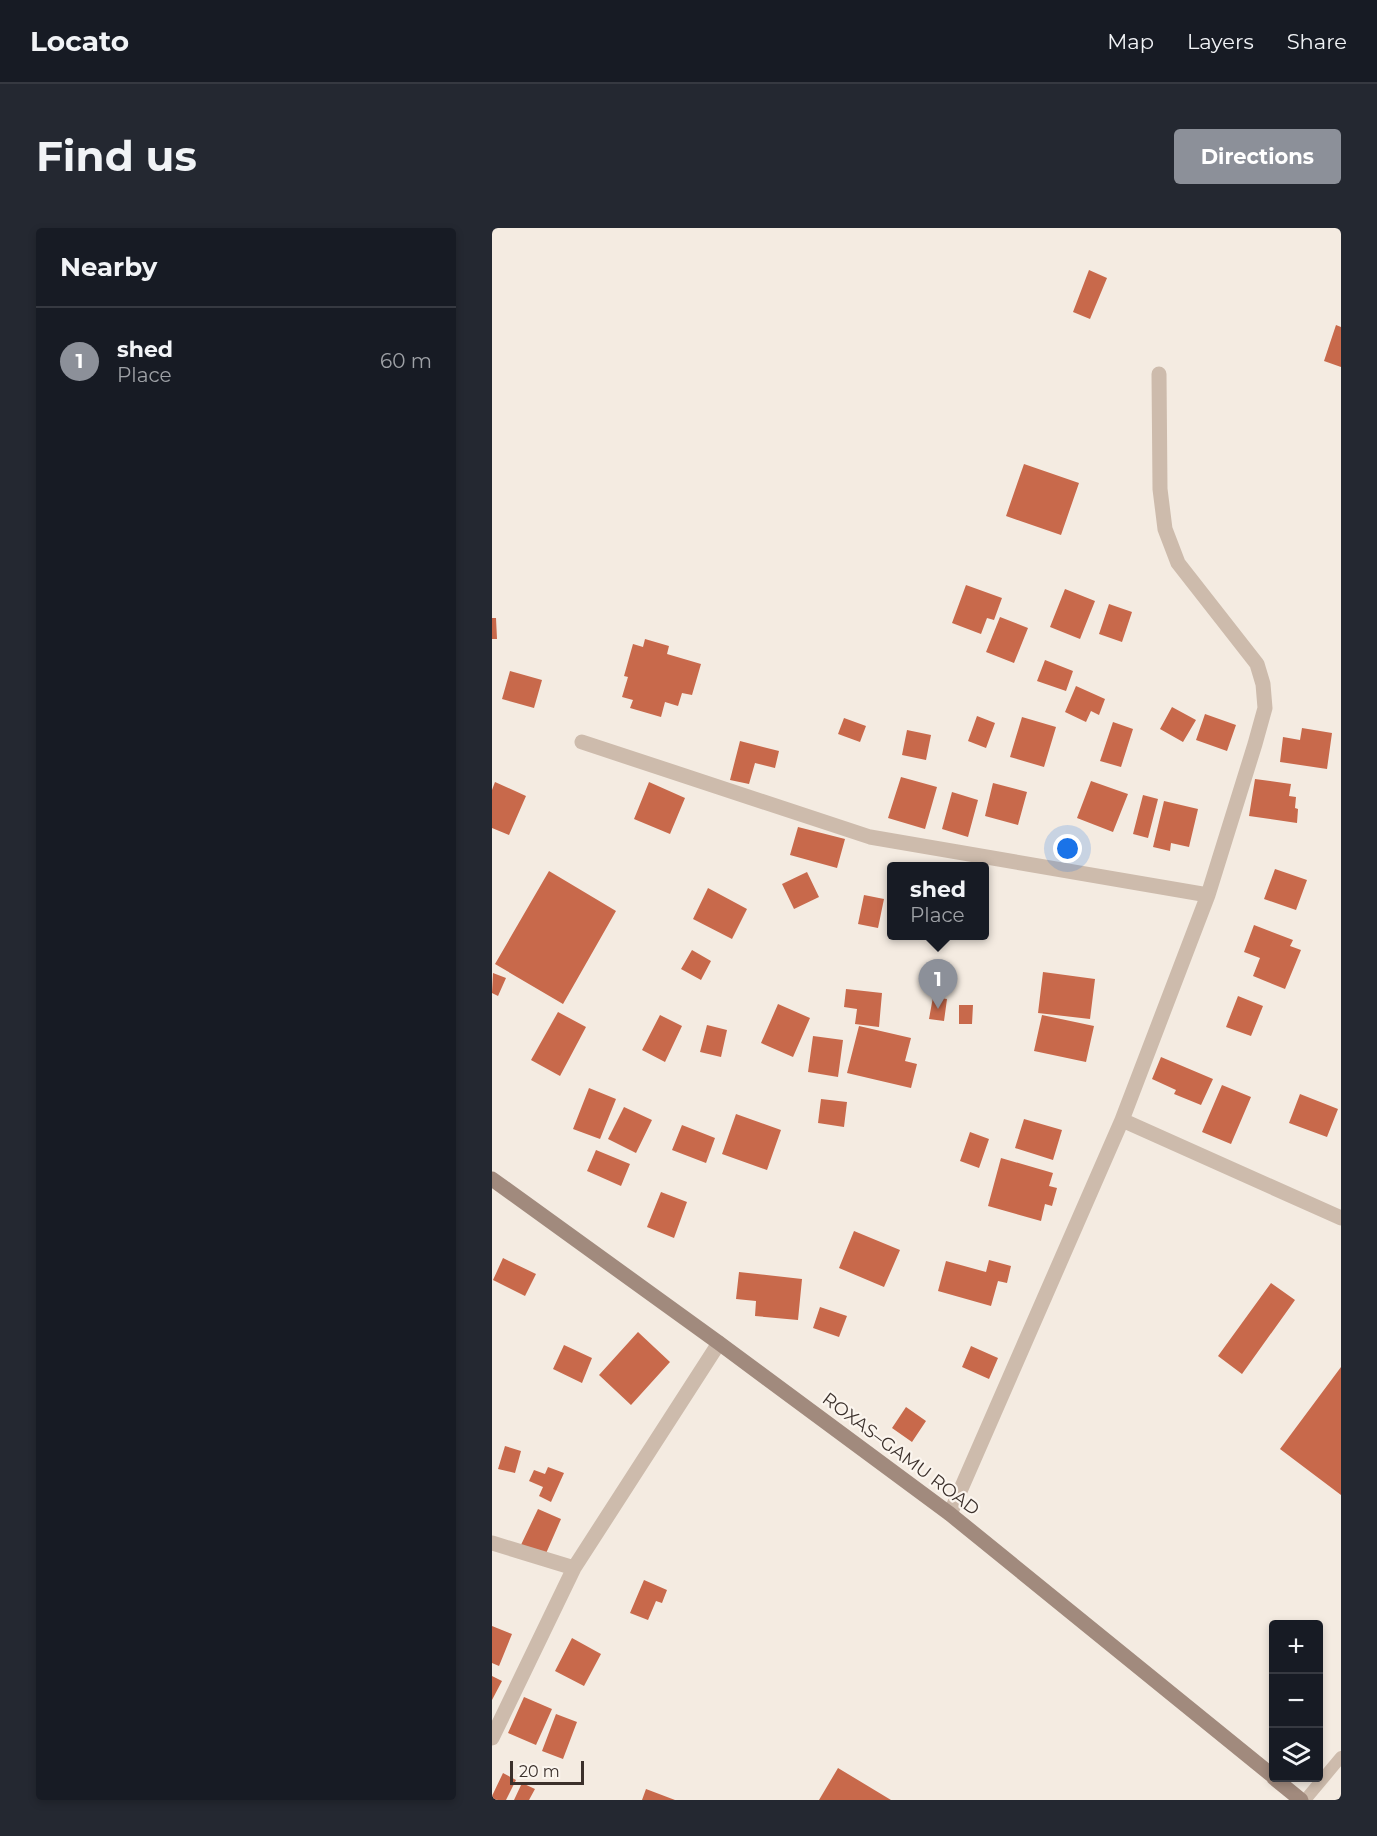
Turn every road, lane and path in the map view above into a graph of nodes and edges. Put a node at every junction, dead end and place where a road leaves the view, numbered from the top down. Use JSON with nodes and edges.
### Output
{"nodes":[{"id":1,"x":1159,"y":374,"type":"dead end"},
{"id":2,"x":582,"y":742,"type":"dead end"},
{"id":3,"x":1208,"y":895,"type":"junction"},
{"id":4,"x":1122,"y":1120,"type":"junction"},
{"id":5,"x":492,"y":1179,"type":"edge"},
{"id":6,"x":1341,"y":1218,"type":"edge"},
{"id":7,"x":719,"y":1343,"type":"junction"},
{"id":8,"x":950,"y":1514,"type":"junction"},
{"id":9,"x":492,"y":1543,"type":"edge"},
{"id":10,"x":574,"y":1568,"type":"junction"},
{"id":11,"x":492,"y":1738,"type":"edge"},
{"id":12,"x":1341,"y":1757,"type":"edge"},
{"id":13,"x":1269,"y":1773,"type":"edge"},
{"id":14,"x":1280,"y":1782,"type":"edge"},
{"id":15,"x":1303,"y":1800,"type":"edge"}],
"edges":[{"from":1,"to":3,"type":"street"},
{"from":2,"to":3,"type":"street"},
{"from":3,"to":4,"type":"street"},
{"from":4,"to":6,"type":"street"},
{"from":4,"to":8,"type":"street"},
{"from":5,"to":7,"type":"main road","name":"ROXAS–GAMU ROAD"},
{"from":7,"to":8,"type":"main road","name":"ROXAS–GAMU ROAD"},
{"from":7,"to":10,"type":"street"},
{"from":8,"to":13,"type":"main road","name":"ROXAS–GAMU ROAD"},
{"from":9,"to":10,"type":"street"},
{"from":10,"to":11,"type":"street"},
{"from":12,"to":15,"type":"lane"},
{"from":14,"to":15,"type":"main road","name":"ROXAS–GAMU ROAD"}]}
